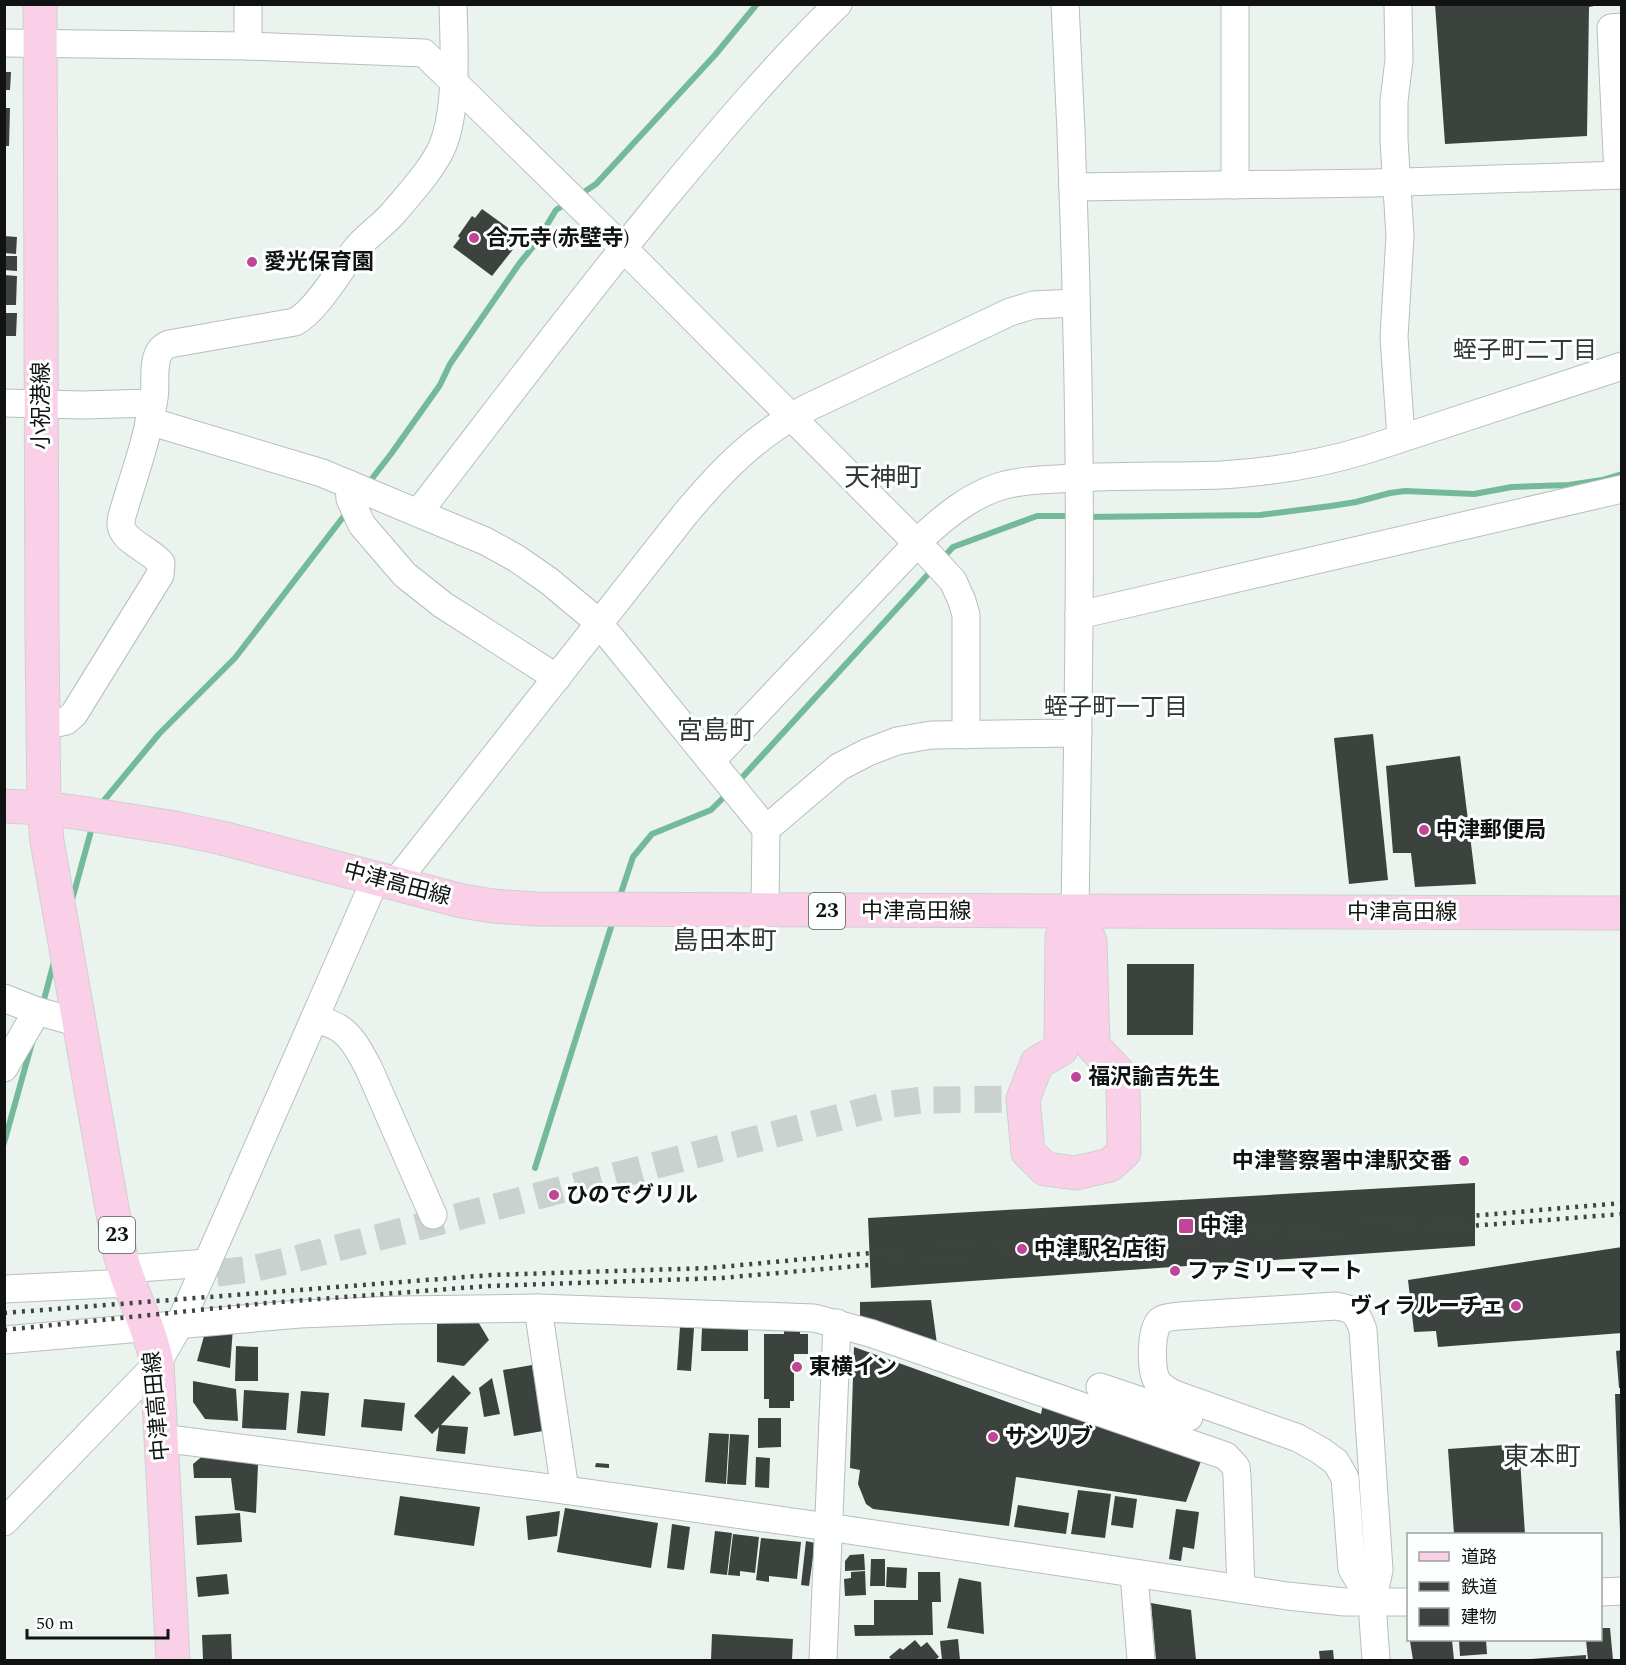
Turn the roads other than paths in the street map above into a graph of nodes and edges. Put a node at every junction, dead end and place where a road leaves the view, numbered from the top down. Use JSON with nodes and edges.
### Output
{"nodes":[{"id":1,"x":40,"y":4,"type":"edge"},
{"id":2,"x":248,"y":4,"type":"edge"},
{"id":3,"x":453,"y":4,"type":"edge"},
{"id":4,"x":838,"y":4,"type":"edge"},
{"id":5,"x":1065,"y":4,"type":"edge"},
{"id":6,"x":1235,"y":4,"type":"edge"},
{"id":7,"x":1398,"y":4,"type":"edge"},
{"id":8,"x":1622,"y":27,"type":"edge"},
{"id":9,"x":4,"y":43,"type":"edge"},
{"id":10,"x":40,"y":44,"type":"junction"},
{"id":11,"x":248,"y":46,"type":"junction"},
{"id":12,"x":453,"y":81,"type":"junction"},
{"id":13,"x":1618,"y":142,"type":"edge"},
{"id":14,"x":1619,"y":175,"type":"edge"},
{"id":15,"x":1397,"y":182,"type":"junction"},
{"id":16,"x":1235,"y":185,"type":"junction"},
{"id":17,"x":1073,"y":187,"type":"junction"},
{"id":18,"x":623,"y":248,"type":"junction"},
{"id":19,"x":1076,"y":303,"type":"junction"},
{"id":20,"x":1622,"y":366,"type":"edge"},
{"id":21,"x":4,"y":403,"type":"edge"},
{"id":22,"x":41,"y":404,"type":"junction"},
{"id":23,"x":151,"y":412,"type":"junction"},
{"id":24,"x":791,"y":416,"type":"junction"},
{"id":25,"x":1401,"y":438,"type":"junction"},
{"id":26,"x":1079,"y":477,"type":"junction"},
{"id":27,"x":349,"y":484,"type":"junction"},
{"id":28,"x":1622,"y":489,"type":"edge"},
{"id":29,"x":418,"y":513,"type":"junction"},
{"id":30,"x":917,"y":542,"type":"junction"},
{"id":31,"x":1079,"y":615,"type":"junction"},
{"id":32,"x":599,"y":625,"type":"junction"},
{"id":33,"x":558,"y":678,"type":"junction"},
{"id":34,"x":43,"y":726,"type":"junction"},
{"id":35,"x":1078,"y":733,"type":"junction"},
{"id":36,"x":966,"y":735,"type":"junction"},
{"id":37,"x":711,"y":761,"type":"junction"},
{"id":38,"x":4,"y":806,"type":"edge"},
{"id":39,"x":44,"y":808,"type":"junction"},
{"id":40,"x":766,"y":829,"type":"junction"},
{"id":41,"x":386,"y":881,"type":"junction"},
{"id":42,"x":765,"y":911,"type":"junction"},
{"id":43,"x":1076,"y":911,"type":"junction"},
{"id":44,"x":1622,"y":912,"type":"edge"},
{"id":45,"x":4,"y":998,"type":"edge"},
{"id":46,"x":37,"y":1011,"type":"junction"},
{"id":47,"x":315,"y":1018,"type":"junction"},
{"id":48,"x":79,"y":1023,"type":"junction"},
{"id":49,"x":4,"y":1068,"type":"edge"},
{"id":50,"x":433,"y":1215,"type":"dead end"},
{"id":51,"x":207,"y":1263,"type":"junction"},
{"id":52,"x":126,"y":1276,"type":"junction"},
{"id":53,"x":4,"y":1288,"type":"edge"},
{"id":54,"x":538,"y":1308,"type":"junction"},
{"id":55,"x":837,"y":1323,"type":"junction"},
{"id":56,"x":179,"y":1325,"type":"junction"},
{"id":57,"x":147,"y":1328,"type":"junction"},
{"id":58,"x":4,"y":1340,"type":"edge"},
{"id":59,"x":157,"y":1364,"type":"junction"},
{"id":60,"x":1100,"y":1387,"type":"dead end"},
{"id":61,"x":161,"y":1438,"type":"junction"},
{"id":62,"x":1346,"y":1486,"type":"junction"},
{"id":63,"x":565,"y":1490,"type":"junction"},
{"id":64,"x":4,"y":1522,"type":"edge"},
{"id":65,"x":828,"y":1527,"type":"junction"},
{"id":66,"x":1134,"y":1574,"type":"junction"},
{"id":67,"x":1241,"y":1590,"type":"junction"},
{"id":68,"x":1622,"y":1591,"type":"edge"},
{"id":69,"x":1602,"y":1592,"type":"edge"},
{"id":70,"x":1407,"y":1602,"type":"edge"},
{"id":71,"x":1372,"y":1603,"type":"junction"},
{"id":72,"x":173,"y":1660,"type":"edge"},
{"id":73,"x":823,"y":1660,"type":"edge"},
{"id":74,"x":1141,"y":1660,"type":"edge"},
{"id":75,"x":1376,"y":1660,"type":"edge"}],
"edges":[{"from":1,"to":10,"type":"main road","name":"小祝港線"},
{"from":2,"to":11,"type":"street"},
{"from":3,"to":12,"type":"street"},
{"from":4,"to":18,"type":"street"},
{"from":5,"to":17,"type":"street"},
{"from":6,"to":16,"type":"street"},
{"from":7,"to":15,"type":"street"},
{"from":8,"to":13,"type":"street"},
{"from":9,"to":10,"type":"street"},
{"from":10,"to":11,"type":"street"},
{"from":10,"to":22,"type":"main road","name":"小祝港線"},
{"from":11,"to":12,"type":"street"},
{"from":12,"to":18,"type":"street"},
{"from":12,"to":23,"type":"street"},
{"from":13,"to":14,"type":"street"},
{"from":14,"to":15,"type":"street"},
{"from":15,"to":16,"type":"street"},
{"from":15,"to":25,"type":"street"},
{"from":16,"to":17,"type":"street"},
{"from":17,"to":19,"type":"street"},
{"from":18,"to":24,"type":"street"},
{"from":18,"to":29,"type":"street"},
{"from":19,"to":24,"type":"street"},
{"from":19,"to":26,"type":"street"},
{"from":20,"to":25,"type":"street"},
{"from":21,"to":22,"type":"street"},
{"from":22,"to":23,"type":"street"},
{"from":22,"to":34,"type":"main road","name":"小祝港線"},
{"from":23,"to":27,"type":"street"},
{"from":23,"to":34,"type":"street"},
{"from":24,"to":30,"type":"street"},
{"from":24,"to":32,"type":"street"},
{"from":25,"to":26,"type":"street"},
{"from":26,"to":30,"type":"street"},
{"from":26,"to":31,"type":"street"},
{"from":27,"to":29,"type":"street"},
{"from":27,"to":33,"type":"street"},
{"from":28,"to":31,"type":"street"},
{"from":29,"to":32,"type":"street"},
{"from":30,"to":36,"type":"street"},
{"from":30,"to":37,"type":"street"},
{"from":31,"to":35,"type":"street"},
{"from":32,"to":33,"type":"street"},
{"from":32,"to":37,"type":"street"},
{"from":33,"to":41,"type":"street"},
{"from":34,"to":39,"type":"main road","name":"小祝港線"},
{"from":35,"to":36,"type":"street"},
{"from":35,"to":43,"type":"street"},
{"from":36,"to":40,"type":"street"},
{"from":37,"to":40,"type":"street"},
{"from":38,"to":39,"type":"main road"},
{"from":39,"to":41,"type":"main road","name":"中津高田線","number":"23"},
{"from":39,"to":48,"type":"main road","name":"中津高田線","number":"23"},
{"from":40,"to":42,"type":"street"},
{"from":41,"to":42,"type":"main road","name":"中津高田線","number":"23"},
{"from":41,"to":47,"type":"street"},
{"from":42,"to":43,"type":"main road","name":"中津高田線","number":"23"},
{"from":43,"to":43,"type":"main road"},
{"from":43,"to":44,"type":"main road","name":"中津高田線","number":"23"},
{"from":45,"to":46,"type":"street"},
{"from":46,"to":48,"type":"street"},
{"from":46,"to":49,"type":"street"},
{"from":47,"to":50,"type":"street"},
{"from":47,"to":51,"type":"street"},
{"from":48,"to":52,"type":"main road","name":"中津高田線","number":"23"},
{"from":51,"to":52,"type":"street"},
{"from":51,"to":56,"type":"street"},
{"from":52,"to":53,"type":"street"},
{"from":52,"to":57,"type":"main road","name":"中津高田線","number":"23"},
{"from":54,"to":55,"type":"street"},
{"from":54,"to":56,"type":"street"},
{"from":54,"to":63,"type":"street"},
{"from":55,"to":65,"type":"street"},
{"from":55,"to":67,"type":"street"},
{"from":56,"to":57,"type":"street"},
{"from":56,"to":59,"type":"street"},
{"from":57,"to":58,"type":"street"},
{"from":57,"to":59,"type":"main road","name":"中津高田線","number":"23"},
{"from":59,"to":61,"type":"main road","name":"中津高田線","number":"23"},
{"from":59,"to":64,"type":"street"},
{"from":60,"to":62,"type":"street"},
{"from":61,"to":63,"type":"street"},
{"from":61,"to":72,"type":"main road","name":"中津高田線","number":"23"},
{"from":62,"to":71,"type":"street"},
{"from":62,"to":71,"type":"street"},
{"from":63,"to":65,"type":"street"},
{"from":65,"to":66,"type":"street"},
{"from":65,"to":73,"type":"street"},
{"from":66,"to":67,"type":"street"},
{"from":66,"to":74,"type":"street"},
{"from":67,"to":71,"type":"street"},
{"from":68,"to":69,"type":"street"},
{"from":70,"to":71,"type":"street"},
{"from":71,"to":75,"type":"street"}]}
